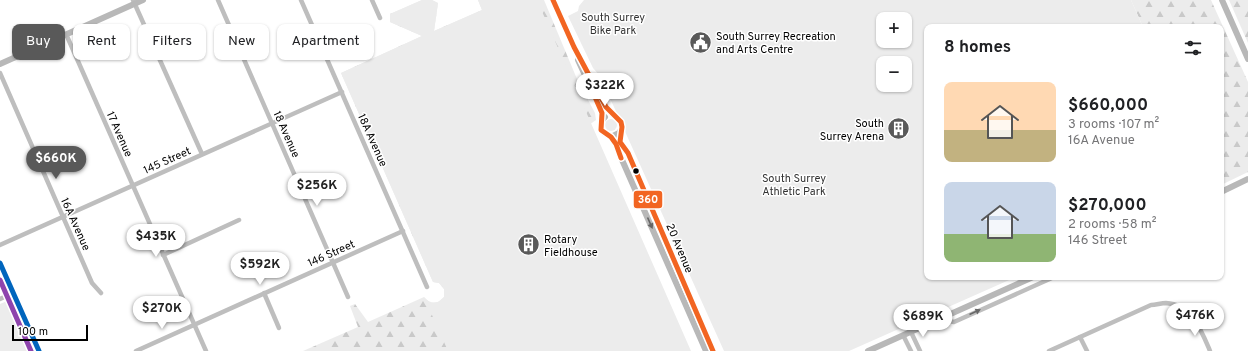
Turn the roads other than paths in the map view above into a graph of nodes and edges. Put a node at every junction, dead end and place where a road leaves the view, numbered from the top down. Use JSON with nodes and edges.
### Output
{"nodes":[{"id":1,"x":143,"y":0,"type":"edge"},
{"id":2,"x":218,"y":0,"type":"edge"},
{"id":3,"x":302,"y":0,"type":"edge"},
{"id":4,"x":372,"y":0,"type":"edge"},
{"id":5,"x":553,"y":0,"type":"edge"},
{"id":6,"x":1222,"y":0,"type":"edge"},
{"id":7,"x":134,"y":2,"type":"edge"},
{"id":8,"x":380,"y":18,"type":"dead end"},
{"id":9,"x":66,"y":34,"type":"junction"},
{"id":10,"x":574,"y":47,"type":"junction"},
{"id":11,"x":1248,"y":60,"type":"edge"},
{"id":12,"x":0,"y":64,"type":"edge"},
{"id":13,"x":0,"y":73,"type":"edge"},
{"id":14,"x":342,"y":92,"type":"junction"},
{"id":15,"x":615,"y":116,"type":"junction"},
{"id":16,"x":602,"y":120,"type":"junction"},
{"id":17,"x":272,"y":123,"type":"junction"},
{"id":18,"x":621,"y":130,"type":"junction"},
{"id":19,"x":611,"y":136,"type":"junction"},
{"id":20,"x":202,"y":154,"type":"junction"},
{"id":21,"x":1248,"y":179,"type":"edge"},
{"id":22,"x":132,"y":185,"type":"junction"},
{"id":23,"x":1224,"y":191,"type":"edge"},
{"id":24,"x":63,"y":217,"type":"junction"},
{"id":25,"x":240,"y":220,"type":"dead end"},
{"id":26,"x":403,"y":231,"type":"junction"},
{"id":27,"x":0,"y":245,"type":"edge"},
{"id":28,"x":163,"y":255,"type":"junction"},
{"id":29,"x":332,"y":262,"type":"junction"},
{"id":30,"x":0,"y":263,"type":"edge"},
{"id":31,"x":1026,"y":280,"type":"edge"},
{"id":32,"x":1047,"y":280,"type":"edge"},
{"id":33,"x":428,"y":287,"type":"dead end"},
{"id":34,"x":13,"y":293,"type":"junction"},
{"id":35,"x":101,"y":293,"type":"dead end"},
{"id":36,"x":264,"y":293,"type":"junction"},
{"id":37,"x":348,"y":297,"type":"dead end"},
{"id":38,"x":0,"y":300,"type":"edge"},
{"id":39,"x":939,"y":319,"type":"junction"},
{"id":40,"x":194,"y":325,"type":"junction"},
{"id":41,"x":279,"y":328,"type":"dead end"},
{"id":42,"x":911,"y":332,"type":"junction"},
{"id":43,"x":904,"y":335,"type":"junction"},
{"id":44,"x":1080,"y":337,"type":"junction"},
{"id":45,"x":876,"y":349,"type":"edge"},
{"id":46,"x":39,"y":351,"type":"edge"},
{"id":47,"x":136,"y":351,"type":"edge"},
{"id":48,"x":206,"y":351,"type":"edge"},
{"id":49,"x":706,"y":351,"type":"edge"},
{"id":50,"x":713,"y":351,"type":"edge"},
{"id":51,"x":868,"y":351,"type":"edge"},
{"id":52,"x":911,"y":351,"type":"edge"},
{"id":53,"x":920,"y":351,"type":"edge"},
{"id":54,"x":1049,"y":351,"type":"edge"},
{"id":55,"x":1087,"y":351,"type":"edge"},
{"id":56,"x":1210,"y":351,"type":"edge"}],
"edges":[{"from":1,"to":7,"type":"street"},
{"from":2,"to":17,"type":"street","name":"18 Avenue"},
{"from":3,"to":14,"type":"street","name":"18A Avenue"},
{"from":4,"to":8,"type":"street"},
{"from":5,"to":10,"type":"street"},
{"from":6,"to":11,"type":"street"},
{"from":7,"to":9,"type":"street"},
{"from":7,"to":20,"type":"street"},
{"from":9,"to":12,"type":"street"},
{"from":9,"to":22,"type":"street","name":"17 Avenue"},
{"from":10,"to":15,"type":"street"},
{"from":10,"to":16,"type":"street"},
{"from":13,"to":24,"type":"street","name":"16A Avenue"},
{"from":14,"to":17,"type":"street","name":"145 Street"},
{"from":14,"to":26,"type":"street","name":"18A Avenue"},
{"from":15,"to":16,"type":"street"},
{"from":15,"to":18,"type":"street"},
{"from":16,"to":19,"type":"street"},
{"from":17,"to":20,"type":"street","name":"145 Street"},
{"from":17,"to":29,"type":"street","name":"18 Avenue"},
{"from":18,"to":19,"type":"street"},
{"from":18,"to":50,"type":"street","name":"20 Avenue"},
{"from":19,"to":49,"type":"street","name":"20 Avenue","one_way":true},
{"from":20,"to":22,"type":"street","name":"145 Street"},
{"from":21,"to":23,"type":"street"},
{"from":22,"to":24,"type":"street","name":"145 Street"},
{"from":22,"to":28,"type":"street","name":"17 Avenue"},
{"from":24,"to":27,"type":"street","name":"145 Street"},
{"from":24,"to":35,"type":"street","name":"16A Avenue"},
{"from":25,"to":28,"type":"street"},
{"from":26,"to":29,"type":"street","name":"146 Street"},
{"from":26,"to":33,"type":"street","name":"18A Avenue"},
{"from":28,"to":40,"type":"street","name":"17 Avenue"},
{"from":29,"to":36,"type":"street","name":"146 Street"},
{"from":29,"to":37,"type":"street","name":"18 Avenue"},
{"from":30,"to":34,"type":"street"},
{"from":31,"to":39,"type":"street"},
{"from":39,"to":32,"type":"street","one_way":true},
{"from":34,"to":38,"type":"street"},
{"from":34,"to":46,"type":"street"},
{"from":36,"to":40,"type":"street","name":"146 Street"},
{"from":36,"to":41,"type":"street"},
{"from":39,"to":42,"type":"street"},
{"from":40,"to":47,"type":"street","name":"146 Street"},
{"from":40,"to":48,"type":"street","name":"17 Avenue"},
{"from":42,"to":43,"type":"street"},
{"from":42,"to":53,"type":"street"},
{"from":43,"to":45,"type":"street"},
{"from":43,"to":52,"type":"street"},
{"from":44,"to":54,"type":"street"},
{"from":44,"to":55,"type":"street"},
{"from":44,"to":56,"type":"street"},
{"from":45,"to":51,"type":"street"}]}
